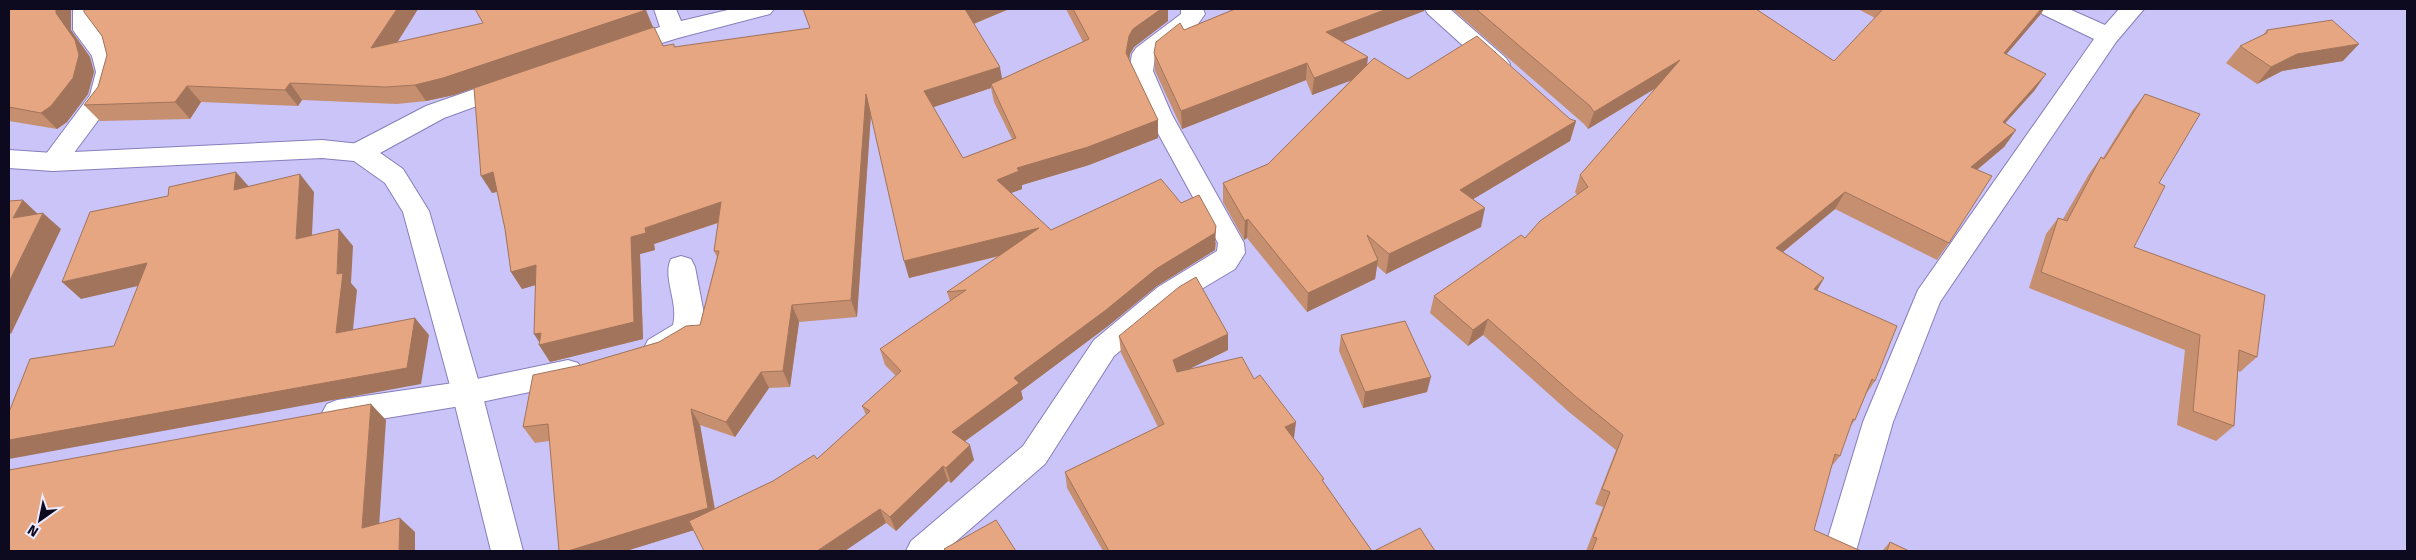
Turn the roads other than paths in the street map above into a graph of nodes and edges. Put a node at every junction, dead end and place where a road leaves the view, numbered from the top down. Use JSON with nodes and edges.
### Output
{"nodes":[{"id":1,"x":84,"y":9,"type":"edge"},
{"id":2,"x":665,"y":9,"type":"edge"},
{"id":3,"x":762,"y":9,"type":"edge"},
{"id":4,"x":1192,"y":9,"type":"edge"},
{"id":5,"x":1436,"y":9,"type":"edge"},
{"id":6,"x":2050,"y":9,"type":"edge"},
{"id":7,"x":2132,"y":9,"type":"edge"},
{"id":8,"x":673,"y":31,"type":"junction"},
{"id":9,"x":2108,"y":36,"type":"junction"},
{"id":10,"x":602,"y":54,"type":"edge"},
{"id":11,"x":530,"y":78,"type":"edge"},
{"id":12,"x":1516,"y":80,"type":"edge"},
{"id":13,"x":360,"y":152,"type":"junction"},
{"id":14,"x":9,"y":159,"type":"edge"},
{"id":15,"x":53,"y":162,"type":"junction"},
{"id":16,"x":681,"y":267,"type":"dead end"},
{"id":17,"x":633,"y":355,"type":"edge"},
{"id":18,"x":591,"y":367,"type":"edge"},
{"id":19,"x":467,"y":393,"type":"junction"},
{"id":20,"x":312,"y":417,"type":"edge"},
{"id":21,"x":507,"y":551,"type":"edge"},
{"id":22,"x":922,"y":551,"type":"edge"},
{"id":23,"x":1840,"y":551,"type":"edge"}],
"edges":[{"from":1,"to":15,"type":"street"},
{"from":2,"to":8,"type":"street"},
{"from":3,"to":8,"type":"street"},
{"from":4,"to":22,"type":"street"},
{"from":5,"to":12,"type":"street"},
{"from":6,"to":9,"type":"street"},
{"from":7,"to":9,"type":"street"},
{"from":8,"to":10,"type":"street"},
{"from":9,"to":23,"type":"street"},
{"from":11,"to":13,"type":"street"},
{"from":13,"to":15,"type":"street"},
{"from":13,"to":19,"type":"street"},
{"from":14,"to":15,"type":"street"},
{"from":16,"to":17,"type":"street"},
{"from":18,"to":19,"type":"street"},
{"from":19,"to":20,"type":"street"},
{"from":19,"to":21,"type":"street"}]}
